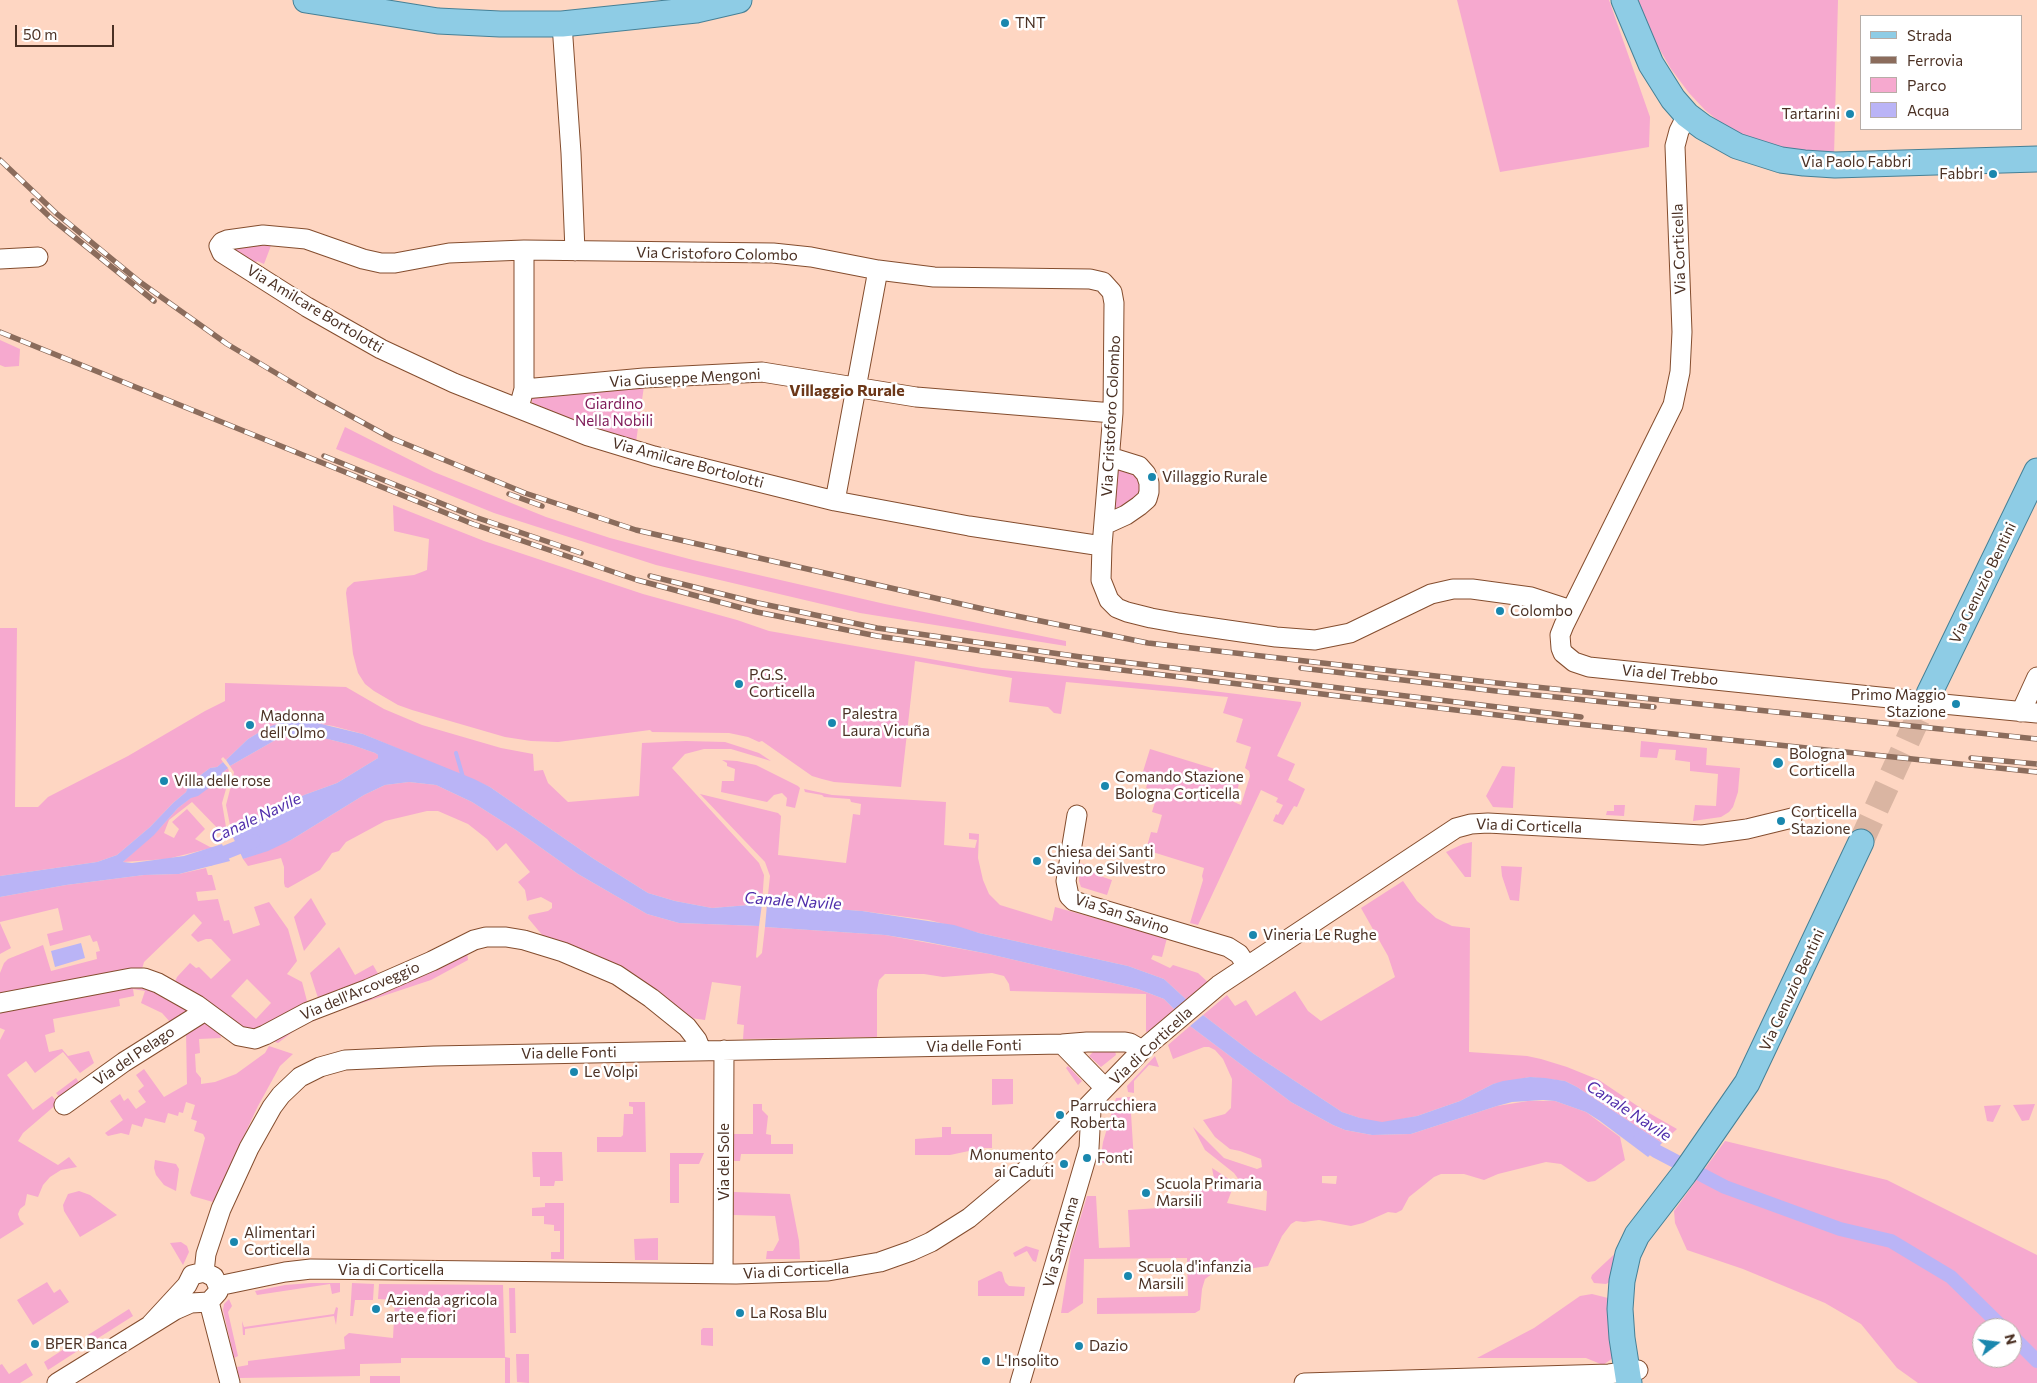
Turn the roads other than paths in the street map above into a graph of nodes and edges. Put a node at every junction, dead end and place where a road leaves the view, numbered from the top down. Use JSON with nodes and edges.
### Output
{"nodes":[{"id":1,"x":306,"y":0,"type":"edge"},
{"id":2,"x":739,"y":0,"type":"edge"},
{"id":3,"x":1624,"y":0,"type":"edge"},
{"id":4,"x":562,"y":24,"type":"junction"},
{"id":5,"x":1687,"y":115,"type":"junction"},
{"id":6,"x":2037,"y":159,"type":"edge"},
{"id":7,"x":524,"y":250,"type":"junction"},
{"id":8,"x":575,"y":251,"type":"junction"},
{"id":9,"x":222,"y":253,"type":"joint"},
{"id":10,"x":38,"y":257,"type":"dead end"},
{"id":11,"x":0,"y":259,"type":"edge"},
{"id":12,"x":878,"y":270,"type":"junction"},
{"id":13,"x":856,"y":386,"type":"junction"},
{"id":14,"x":524,"y":388,"type":"junction"},
{"id":15,"x":524,"y":411,"type":"junction"},
{"id":16,"x":1114,"y":413,"type":"junction"},
{"id":17,"x":1110,"y":457,"type":"junction"},
{"id":18,"x":2037,"y":471,"type":"edge"},
{"id":19,"x":835,"y":501,"type":"junction"},
{"id":20,"x":1624,"y":505,"type":"joint"},
{"id":21,"x":1104,"y":525,"type":"junction"},
{"id":22,"x":1102,"y":546,"type":"junction"},
{"id":23,"x":1571,"y":610,"type":"junction"},
{"id":24,"x":2037,"y":677,"type":"edge"},
{"id":25,"x":1927,"y":699,"type":"junction"},
{"id":26,"x":2029,"y":712,"type":"edge"},
{"id":27,"x":1077,"y":815,"type":"dead end"},
{"id":28,"x":1792,"y":818,"type":"dead end"},
{"id":29,"x":1861,"y":842,"type":"tunnel mouth"},
{"id":30,"x":1247,"y":966,"type":"junction"},
{"id":31,"x":0,"y":1004,"type":"edge"},
{"id":32,"x":205,"y":1010,"type":"junction"},
{"id":33,"x":1062,"y":1044,"type":"junction"},
{"id":34,"x":702,"y":1050,"type":"junction"},
{"id":35,"x":724,"y":1050,"type":"junction"},
{"id":36,"x":1142,"y":1050,"type":"junction"},
{"id":37,"x":1100,"y":1093,"type":"junction"},
{"id":38,"x":64,"y":1104,"type":"dead end"},
{"id":39,"x":204,"y":1272,"type":"junction"},
{"id":40,"x":723,"y":1274,"type":"junction"},
{"id":41,"x":187,"y":1285,"type":"junction"},
{"id":42,"x":208,"y":1297,"type":"junction"},
{"id":43,"x":151,"y":1324,"type":"junction"},
{"id":44,"x":1634,"y":1377,"type":"edge"},
{"id":45,"x":57,"y":1383,"type":"edge"},
{"id":46,"x":230,"y":1383,"type":"edge"},
{"id":47,"x":1020,"y":1383,"type":"edge"},
{"id":48,"x":1304,"y":1383,"type":"edge"}],
"edges":[{"from":1,"to":4,"type":"main road"},
{"from":2,"to":4,"type":"main road"},
{"from":3,"to":5,"type":"main road"},
{"from":4,"to":8,"type":"street"},
{"from":5,"to":6,"type":"main road","name":"Via Paolo Fabbri"},
{"from":5,"to":20,"type":"street","name":"Via Corticella"},
{"from":7,"to":8,"type":"street","name":"Via Cristoforo Colombo"},
{"from":7,"to":9,"type":"street","name":"Via Cristoforo Colombo"},
{"from":7,"to":14,"type":"street"},
{"from":8,"to":12,"type":"street","name":"Via Cristoforo Colombo"},
{"from":9,"to":15,"type":"street","name":"Via Amilcare Bortolotti"},
{"from":10,"to":11,"type":"street"},
{"from":12,"to":13,"type":"street"},
{"from":12,"to":16,"type":"street","name":"Via Cristoforo Colombo"},
{"from":13,"to":14,"type":"street","name":"Via Giuseppe Mengoni"},
{"from":13,"to":16,"type":"street","name":"Via Giuseppe Mengoni"},
{"from":13,"to":19,"type":"street"},
{"from":14,"to":15,"type":"street"},
{"from":15,"to":19,"type":"street","name":"Via Amilcare Bortolotti"},
{"from":16,"to":17,"type":"street","name":"Via Cristoforo Colombo"},
{"from":17,"to":21,"type":"street","name":"Via Cristoforo Colombo"},
{"from":17,"to":21,"type":"street"},
{"from":18,"to":25,"type":"main road","name":"Via Genuzio Bentini"},
{"from":19,"to":22,"type":"street","name":"Via Amilcare Bortolotti"},
{"from":20,"to":23,"type":"street","name":"Via del Trebbo"},
{"from":21,"to":22,"type":"street","name":"Via Cristoforo Colombo"},
{"from":22,"to":23,"type":"street","name":"Via Cristoforo Colombo"},
{"from":23,"to":25,"type":"street","name":"Via del Trebbo"},
{"from":24,"to":26,"type":"street"},
{"from":25,"to":26,"type":"street","name":"Via del Trebbo"},
{"from":27,"to":30,"type":"street","name":"Via San Savino"},
{"from":28,"to":30,"type":"street","name":"Via di Corticella"},
{"from":29,"to":44,"type":"main road","name":"Via Genuzio Bentini"},
{"from":30,"to":36,"type":"street","name":"Via di Corticella"},
{"from":31,"to":32,"type":"street","name":"Via dell'Arcoveggio"},
{"from":32,"to":34,"type":"street","name":"Via dell'Arcoveggio"},
{"from":32,"to":38,"type":"street","name":"Via del Pelago"},
{"from":33,"to":35,"type":"street","name":"Via delle Fonti"},
{"from":33,"to":36,"type":"street","name":"Via delle Fonti"},
{"from":33,"to":37,"type":"street"},
{"from":34,"to":35,"type":"street","name":"Via delle Fonti"},
{"from":34,"to":39,"type":"street","name":"Via delle Fonti"},
{"from":35,"to":40,"type":"street","name":"Via del Sole"},
{"from":36,"to":37,"type":"street","name":"Via di Corticella"},
{"from":37,"to":40,"type":"street","name":"Via di Corticella"},
{"from":37,"to":47,"type":"street","name":"Via Sant'Anna"},
{"from":39,"to":41,"type":"street","name":"Via di Corticella"},
{"from":39,"to":42,"type":"street"},
{"from":40,"to":42,"type":"street","name":"Via di Corticella"},
{"from":41,"to":42,"type":"street"},
{"from":41,"to":43,"type":"street","name":"Via di Corticella"},
{"from":42,"to":43,"type":"street","name":"Via di Corticella"},
{"from":42,"to":46,"type":"street"},
{"from":43,"to":45,"type":"street","name":"Via di Corticella"},
{"from":44,"to":48,"type":"street"}]}
